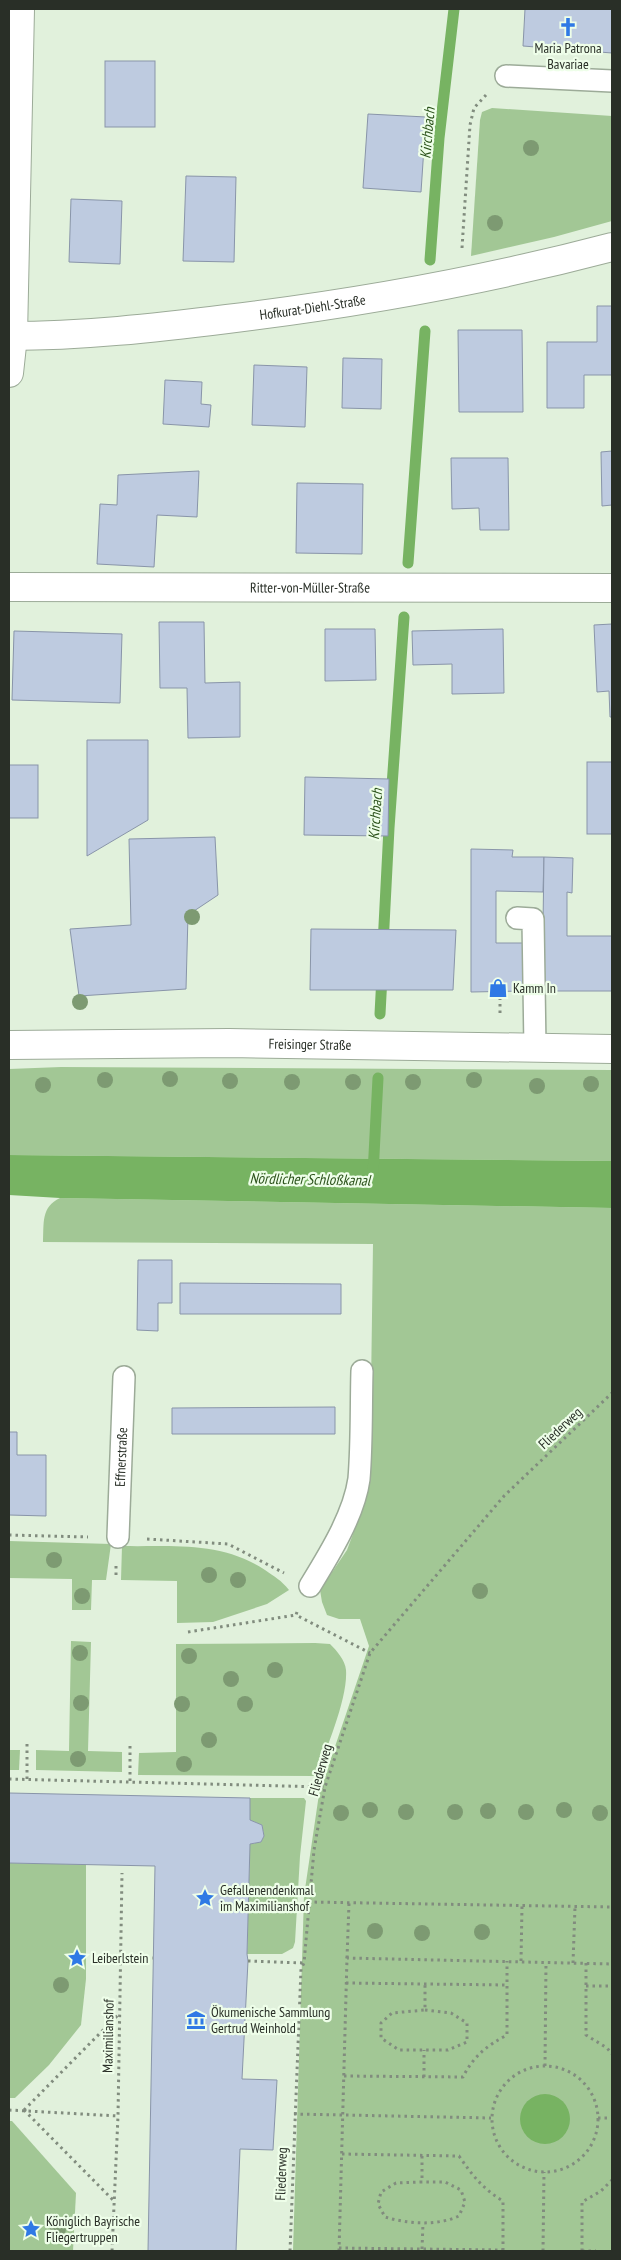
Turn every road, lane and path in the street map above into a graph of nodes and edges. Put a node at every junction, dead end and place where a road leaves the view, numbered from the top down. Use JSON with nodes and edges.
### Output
{"nodes":[{"id":1,"x":20,"y":9,"type":"edge"},
{"id":2,"x":506,"y":76,"type":"joint"},
{"id":3,"x":612,"y":81,"type":"edge"},
{"id":4,"x":612,"y":247,"type":"edge"},
{"id":5,"x":462,"y":253,"type":"dead end"},
{"id":6,"x":11,"y":336,"type":"edge"},
{"id":7,"x":9,"y":373,"type":"edge"},
{"id":8,"x":9,"y":587,"type":"edge"},
{"id":9,"x":612,"y":588,"type":"edge"},
{"id":10,"x":517,"y":918,"type":"dead end"},
{"id":11,"x":500,"y":991,"type":"dead end"},
{"id":12,"x":500,"y":1020,"type":"dead end"},
{"id":13,"x":9,"y":1045,"type":"edge"},
{"id":14,"x":535,"y":1048,"type":"junction"},
{"id":15,"x":612,"y":1049,"type":"edge"},
{"id":16,"x":362,"y":1371,"type":"dead end"},
{"id":17,"x":124,"y":1377,"type":"dead end"},
{"id":18,"x":612,"y":1393,"type":"edge"},
{"id":19,"x":9,"y":1535,"type":"edge"},
{"id":20,"x":118,"y":1537,"type":"junction"},
{"id":21,"x":310,"y":1586,"type":"junction"},
{"id":22,"x":296,"y":1615,"type":"junction"},
{"id":23,"x":188,"y":1632,"type":"dead end"},
{"id":24,"x":370,"y":1653,"type":"junction"},
{"id":25,"x":28,"y":1741,"type":"dead end"},
{"id":26,"x":130,"y":1744,"type":"dead end"},
{"id":27,"x":9,"y":1778,"type":"edge"},
{"id":28,"x":27,"y":1779,"type":"junction"},
{"id":29,"x":130,"y":1781,"type":"junction"},
{"id":30,"x":325,"y":1787,"type":"junction"},
{"id":31,"x":122,"y":1873,"type":"dead end"},
{"id":32,"x":308,"y":1902,"type":"junction"},
{"id":33,"x":348,"y":1902,"type":"junction"},
{"id":34,"x":522,"y":1906,"type":"junction"},
{"id":35,"x":575,"y":1907,"type":"junction"},
{"id":36,"x":612,"y":1907,"type":"edge"},
{"id":37,"x":120,"y":1957,"type":"junction"},
{"id":38,"x":154,"y":1958,"type":"dead end"},
{"id":39,"x":346,"y":1958,"type":"junction"},
{"id":40,"x":248,"y":1961,"type":"dead end"},
{"id":41,"x":507,"y":1961,"type":"junction"},
{"id":42,"x":520,"y":1961,"type":"junction"},
{"id":43,"x":546,"y":1962,"type":"junction"},
{"id":44,"x":304,"y":1963,"type":"junction"},
{"id":45,"x":573,"y":1963,"type":"junction"},
{"id":46,"x":586,"y":1963,"type":"junction"},
{"id":47,"x":612,"y":1964,"type":"edge"},
{"id":48,"x":346,"y":1983,"type":"junction"},
{"id":49,"x":425,"y":1984,"type":"junction"},
{"id":50,"x":507,"y":1985,"type":"junction"},
{"id":51,"x":586,"y":1986,"type":"junction"},
{"id":52,"x":612,"y":1986,"type":"edge"},
{"id":53,"x":425,"y":2010,"type":"junction"},
{"id":54,"x":119,"y":2014,"type":"junction"},
{"id":55,"x":424,"y":2050,"type":"junction"},
{"id":56,"x":612,"y":2054,"type":"edge"},
{"id":57,"x":545,"y":2066,"type":"junction"},
{"id":58,"x":344,"y":2076,"type":"junction"},
{"id":59,"x":424,"y":2077,"type":"junction"},
{"id":60,"x":9,"y":2110,"type":"edge"},
{"id":61,"x":24,"y":2110,"type":"junction"},
{"id":62,"x":294,"y":2114,"type":"junction"},
{"id":63,"x":118,"y":2116,"type":"junction"},
{"id":64,"x":343,"y":2116,"type":"junction"},
{"id":65,"x":492,"y":2118,"type":"junction"},
{"id":66,"x":598,"y":2118,"type":"junction"},
{"id":67,"x":612,"y":2118,"type":"edge"},
{"id":68,"x":342,"y":2154,"type":"junction"},
{"id":69,"x":422,"y":2156,"type":"junction"},
{"id":70,"x":544,"y":2172,"type":"junction"},
{"id":71,"x":612,"y":2180,"type":"edge"},
{"id":72,"x":422,"y":2182,"type":"junction"},
{"id":73,"x":114,"y":2202,"type":"junction"},
{"id":74,"x":423,"y":2223,"type":"junction"},
{"id":75,"x":339,"y":2249,"type":"edge"},
{"id":76,"x":422,"y":2249,"type":"junction"},
{"id":77,"x":112,"y":2251,"type":"edge"},
{"id":78,"x":290,"y":2251,"type":"edge"},
{"id":79,"x":503,"y":2251,"type":"edge"},
{"id":80,"x":543,"y":2251,"type":"edge"},
{"id":81,"x":582,"y":2251,"type":"edge"},
{"id":82,"x":596,"y":2251,"type":"edge"}],
"edges":[{"from":1,"to":6,"type":"street"},
{"from":2,"to":3,"type":"lane"},
{"from":2,"to":5,"type":"path"},
{"from":4,"to":6,"type":"street","name":"Hofkurat-Diehl-Straße"},
{"from":6,"to":7,"type":"street"},
{"from":8,"to":9,"type":"street","name":"Ritter-von-Müller-Straße"},
{"from":10,"to":14,"type":"lane"},
{"from":11,"to":12,"type":"path"},
{"from":13,"to":14,"type":"street","name":"Freisinger Straße"},
{"from":14,"to":15,"type":"street","name":"Freisinger Straße"},
{"from":16,"to":21,"type":"lane"},
{"from":17,"to":20,"type":"lane","name":"Effnerstraße"},
{"from":18,"to":24,"type":"path","name":"Fliederweg"},
{"from":19,"to":20,"type":"path"},
{"from":20,"to":21,"type":"path"},
{"from":21,"to":22,"type":"path"},
{"from":22,"to":23,"type":"path"},
{"from":22,"to":24,"type":"path"},
{"from":24,"to":30,"type":"path","name":"Fliederweg"},
{"from":25,"to":28,"type":"path"},
{"from":26,"to":29,"type":"path"},
{"from":27,"to":28,"type":"path"},
{"from":28,"to":29,"type":"path"},
{"from":29,"to":30,"type":"path"},
{"from":30,"to":32,"type":"path","name":"Fliederweg"},
{"from":31,"to":37,"type":"path","name":"Maximilianshof"},
{"from":32,"to":33,"type":"path"},
{"from":32,"to":44,"type":"path","name":"Fliederweg"},
{"from":33,"to":34,"type":"path"},
{"from":33,"to":39,"type":"path"},
{"from":34,"to":35,"type":"path"},
{"from":34,"to":42,"type":"path"},
{"from":35,"to":36,"type":"path"},
{"from":35,"to":45,"type":"path"},
{"from":37,"to":38,"type":"path"},
{"from":37,"to":54,"type":"path","name":"Maximilianshof"},
{"from":39,"to":41,"type":"path"},
{"from":39,"to":48,"type":"path"},
{"from":40,"to":44,"type":"path"},
{"from":41,"to":42,"type":"path"},
{"from":41,"to":50,"type":"path"},
{"from":42,"to":43,"type":"path"},
{"from":43,"to":45,"type":"path"},
{"from":43,"to":57,"type":"path"},
{"from":44,"to":62,"type":"path","name":"Fliederweg"},
{"from":45,"to":46,"type":"path"},
{"from":46,"to":47,"type":"path"},
{"from":46,"to":51,"type":"path"},
{"from":48,"to":49,"type":"path"},
{"from":48,"to":58,"type":"path"},
{"from":49,"to":50,"type":"path"},
{"from":49,"to":53,"type":"path"},
{"from":50,"to":59,"type":"path"},
{"from":51,"to":52,"type":"path"},
{"from":51,"to":56,"type":"path"},
{"from":53,"to":55,"type":"path"},
{"from":53,"to":55,"type":"path"},
{"from":54,"to":61,"type":"path"},
{"from":54,"to":63,"type":"path","name":"Maximilianshof"},
{"from":55,"to":59,"type":"path"},
{"from":57,"to":65,"type":"path"},
{"from":57,"to":66,"type":"path"},
{"from":58,"to":59,"type":"path"},
{"from":58,"to":64,"type":"path"},
{"from":60,"to":61,"type":"path"},
{"from":61,"to":63,"type":"path"},
{"from":61,"to":73,"type":"path"},
{"from":62,"to":64,"type":"path"},
{"from":62,"to":78,"type":"path","name":"Fliederweg"},
{"from":63,"to":73,"type":"path","name":"Maximilianshof"},
{"from":64,"to":65,"type":"path"},
{"from":64,"to":68,"type":"path"},
{"from":65,"to":70,"type":"path"},
{"from":66,"to":67,"type":"path"},
{"from":66,"to":70,"type":"path"},
{"from":68,"to":69,"type":"path"},
{"from":68,"to":75,"type":"path"},
{"from":69,"to":72,"type":"path"},
{"from":69,"to":79,"type":"path"},
{"from":70,"to":80,"type":"path"},
{"from":71,"to":81,"type":"path"},
{"from":72,"to":74,"type":"path"},
{"from":72,"to":74,"type":"path"},
{"from":73,"to":77,"type":"path","name":"Maximilianshof"},
{"from":74,"to":76,"type":"path"},
{"from":75,"to":76,"type":"path"},
{"from":76,"to":79,"type":"path"},
{"from":81,"to":82,"type":"path"}]}
